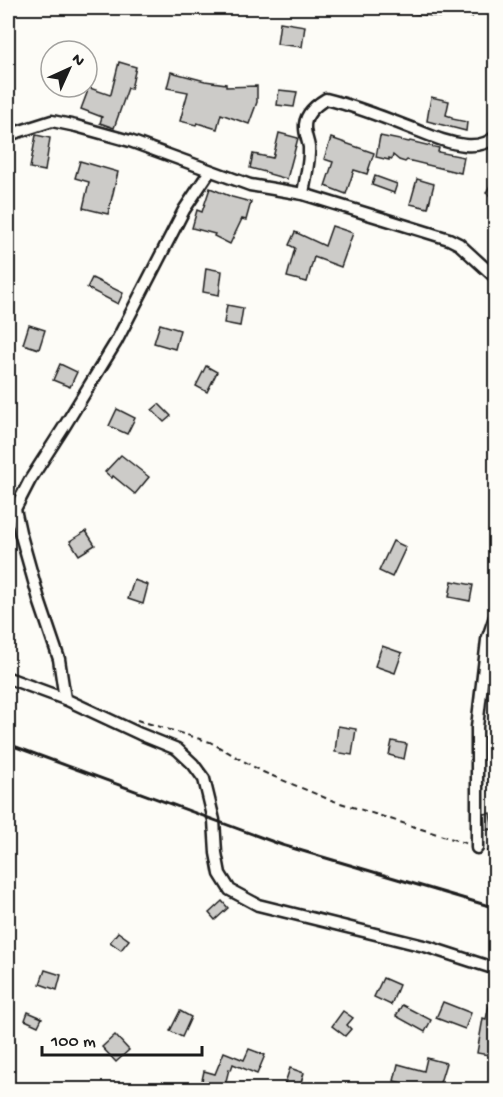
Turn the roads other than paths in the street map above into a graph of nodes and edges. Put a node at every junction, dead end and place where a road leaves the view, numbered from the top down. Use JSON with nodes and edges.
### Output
{"nodes":[{"id":1,"x":8,"y":135,"type":"edge"},
{"id":2,"x":495,"y":136,"type":"edge"},
{"id":3,"x":210,"y":171,"type":"junction"},
{"id":4,"x":303,"y":194,"type":"junction"},
{"id":5,"x":495,"y":278,"type":"edge"},
{"id":6,"x":495,"y":614,"type":"edge"},
{"id":7,"x":8,"y":678,"type":"edge"},
{"id":8,"x":65,"y":699,"type":"junction"},
{"id":9,"x":477,"y":848,"type":"road end"},
{"id":10,"x":495,"y":969,"type":"edge"}],
"edges":[{"from":1,"to":3,"type":"street"},
{"from":2,"to":4,"type":"street"},
{"from":3,"to":4,"type":"street"},
{"from":3,"to":8,"type":"street"},
{"from":4,"to":5,"type":"street"},
{"from":6,"to":9,"type":"street"},
{"from":7,"to":8,"type":"street"},
{"from":8,"to":10,"type":"street"}]}
